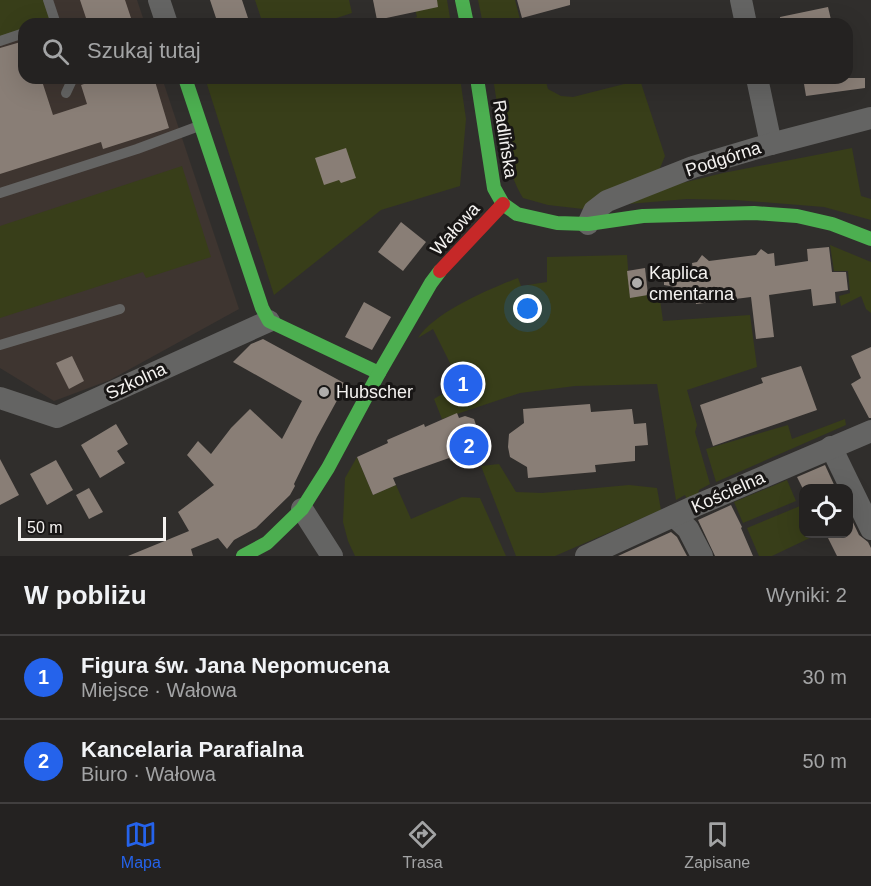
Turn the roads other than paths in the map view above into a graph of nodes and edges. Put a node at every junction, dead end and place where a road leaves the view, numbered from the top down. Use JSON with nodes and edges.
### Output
{"nodes":[{"id":1,"x":48,"y":0,"type":"edge"},
{"id":2,"x":159,"y":0,"type":"edge"},
{"id":3,"x":462,"y":0,"type":"edge"},
{"id":4,"x":741,"y":0,"type":"edge"},
{"id":5,"x":54,"y":18,"type":"edge"},
{"id":6,"x":165,"y":18,"type":"edge"},
{"id":7,"x":466,"y":18,"type":"edge"},
{"id":8,"x":745,"y":18,"type":"edge"},
{"id":9,"x":18,"y":35,"type":"edge"},
{"id":10,"x":0,"y":41,"type":"edge"},
{"id":11,"x":71,"y":84,"type":"edge"},
{"id":12,"x":187,"y":84,"type":"edge"},
{"id":13,"x":478,"y":84,"type":"edge"},
{"id":14,"x":758,"y":84,"type":"edge"},
{"id":15,"x":66,"y":93,"type":"dead end"},
{"id":16,"x":871,"y":118,"type":"edge"},
{"id":17,"x":200,"y":126,"type":"junction"},
{"id":18,"x":771,"y":144,"type":"junction"},
{"id":19,"x":0,"y":193,"type":"edge"},
{"id":20,"x":503,"y":204,"type":"junction"},
{"id":21,"x":588,"y":224,"type":"junction"},
{"id":22,"x":871,"y":239,"type":"edge"},
{"id":23,"x":120,"y":309,"type":"dead end"},
{"id":24,"x":269,"y":321,"type":"junction"},
{"id":25,"x":0,"y":345,"type":"edge"},
{"id":26,"x":379,"y":373,"type":"junction"},
{"id":27,"x":0,"y":399,"type":"edge"},
{"id":28,"x":871,"y":431,"type":"edge"},
{"id":29,"x":831,"y":447,"type":"junction"},
{"id":30,"x":302,"y":509,"type":"junction"},
{"id":31,"x":674,"y":516,"type":"junction"},
{"id":32,"x":871,"y":529,"type":"edge"},
{"id":33,"x":243,"y":556,"type":"edge"},
{"id":34,"x":332,"y":556,"type":"edge"},
{"id":35,"x":586,"y":556,"type":"edge"},
{"id":36,"x":702,"y":556,"type":"edge"}],
"edges":[{"from":1,"to":5,"type":"lane"},
{"from":2,"to":6,"type":"street"},
{"from":3,"to":7,"type":"street"},
{"from":4,"to":8,"type":"street"},
{"from":9,"to":10,"type":"lane"},
{"from":11,"to":15,"type":"lane"},
{"from":12,"to":17,"type":"street"},
{"from":13,"to":20,"type":"street","name":"Radlińska"},
{"from":14,"to":18,"type":"street"},
{"from":16,"to":18,"type":"street","name":"Podgórna"},
{"from":17,"to":19,"type":"lane"},
{"from":17,"to":24,"type":"street"},
{"from":18,"to":21,"type":"street","name":"Podgórna"},
{"from":20,"to":21,"type":"street","name":"Wałowa"},
{"from":20,"to":26,"type":"street","name":"Wałowa"},
{"from":21,"to":22,"type":"street","name":"Wałowa"},
{"from":23,"to":25,"type":"lane"},
{"from":24,"to":26,"type":"street"},
{"from":24,"to":27,"type":"street","name":"Szkolna"},
{"from":26,"to":30,"type":"street","name":"Wałowa"},
{"from":28,"to":29,"type":"street","name":"Kościelna"},
{"from":29,"to":31,"type":"street","name":"Kościelna"},
{"from":29,"to":32,"type":"street"},
{"from":30,"to":33,"type":"street","name":"Wałowa"},
{"from":30,"to":34,"type":"street"},
{"from":31,"to":35,"type":"street","name":"Kościelna"},
{"from":31,"to":36,"type":"street"}]}
